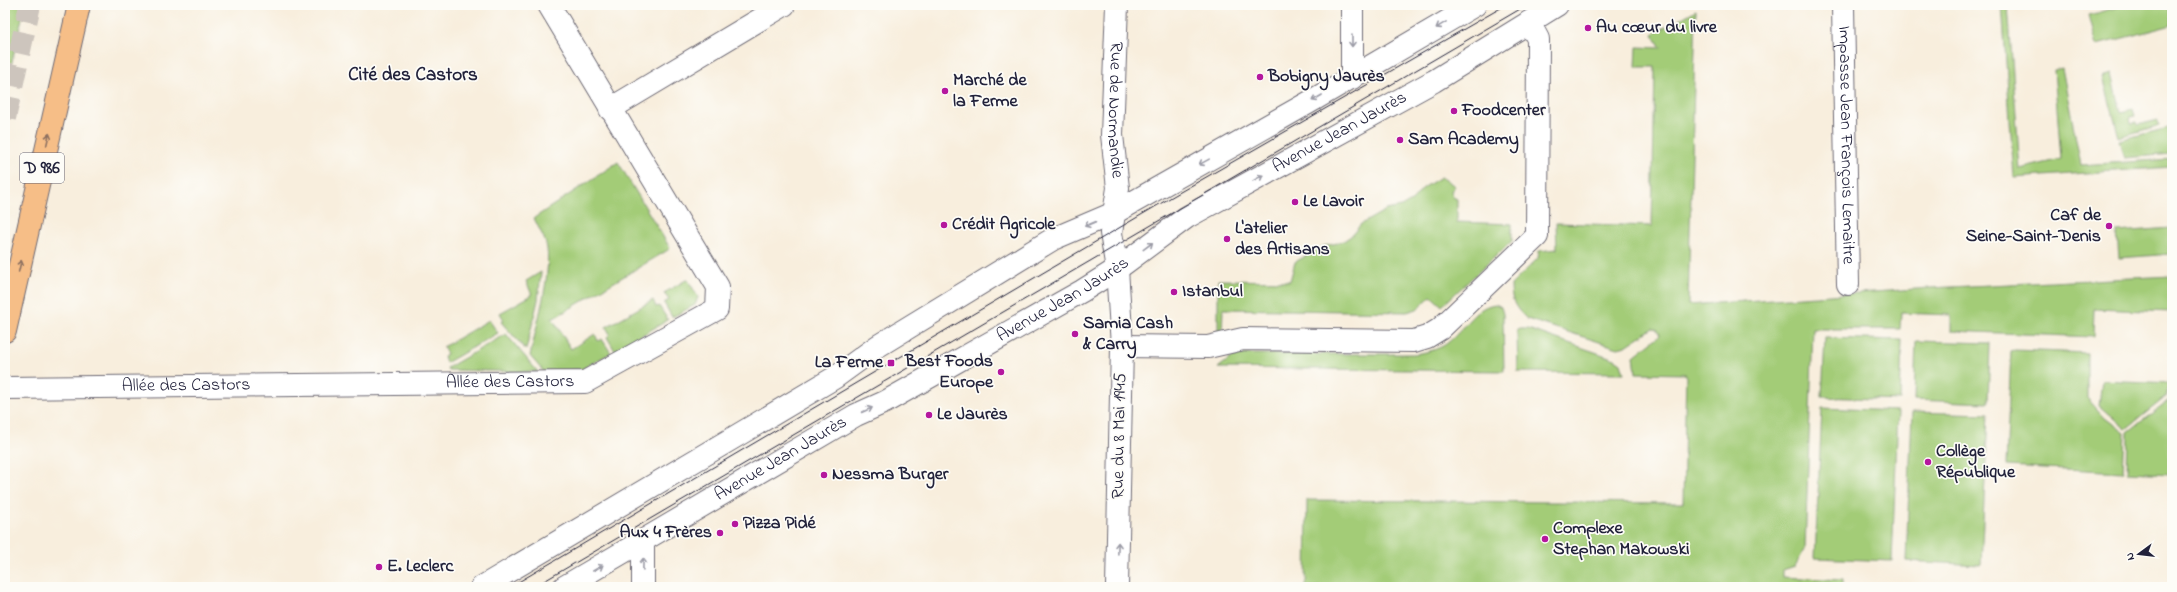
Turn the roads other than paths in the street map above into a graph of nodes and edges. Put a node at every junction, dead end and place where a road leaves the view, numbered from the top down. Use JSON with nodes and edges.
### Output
{"nodes":[{"id":1,"x":79,"y":5,"type":"edge"},
{"id":2,"x":549,"y":5,"type":"edge"},
{"id":3,"x":784,"y":5,"type":"edge"},
{"id":4,"x":1116,"y":5,"type":"edge"},
{"id":5,"x":1352,"y":5,"type":"edge"},
{"id":6,"x":1475,"y":5,"type":"edge"},
{"id":7,"x":1557,"y":5,"type":"edge"},
{"id":8,"x":1843,"y":5,"type":"edge"},
{"id":9,"x":1528,"y":22,"type":"junction"},
{"id":10,"x":1352,"y":78,"type":"junction"},
{"id":11,"x":610,"y":109,"type":"junction"},
{"id":12,"x":1114,"y":213,"type":"junction"},
{"id":13,"x":1117,"y":269,"type":"junction"},
{"id":14,"x":1848,"y":284,"type":"dead end"},
{"id":15,"x":5,"y":331,"type":"edge"},
{"id":16,"x":1122,"y":346,"type":"junction"},
{"id":17,"x":5,"y":388,"type":"edge"},
{"id":18,"x":643,"y":541,"type":"junction"},
{"id":19,"x":482,"y":587,"type":"edge"},
{"id":20,"x":564,"y":587,"type":"edge"},
{"id":21,"x":643,"y":587,"type":"edge"},
{"id":22,"x":1117,"y":587,"type":"edge"}],
"edges":[{"from":15,"to":1,"type":"main road","number":"D 986","one_way":true},
{"from":2,"to":11,"type":"street","name":"Allée des Castors"},
{"from":3,"to":11,"type":"street"},
{"from":4,"to":12,"type":"street","name":"Rue de Normandie"},
{"from":5,"to":10,"type":"street","one_way":true},
{"from":6,"to":10,"type":"street","one_way":true},
{"from":7,"to":9,"type":"street","name":"Avenue Jean Jaurès"},
{"from":8,"to":14,"type":"street","name":"Impasse Jean François Lemaitre"},
{"from":13,"to":9,"type":"street","name":"Avenue Jean Jaurès","one_way":true},
{"from":9,"to":16,"type":"street"},
{"from":10,"to":12,"type":"street","one_way":true},
{"from":11,"to":17,"type":"street","name":"Allée des Castors"},
{"from":12,"to":13,"type":"street","name":"Rue du 8 Mai 1945"},
{"from":12,"to":19,"type":"street","one_way":true},
{"from":13,"to":16,"type":"street","name":"Rue du 8 Mai 1945"},
{"from":18,"to":13,"type":"street","name":"Avenue Jean Jaurès","one_way":true},
{"from":22,"to":16,"type":"street","name":"Rue du 8 Mai 1945","one_way":true},
{"from":20,"to":18,"type":"street","name":"Avenue Jean Jaurès","one_way":true},
{"from":21,"to":18,"type":"street","one_way":true}]}
